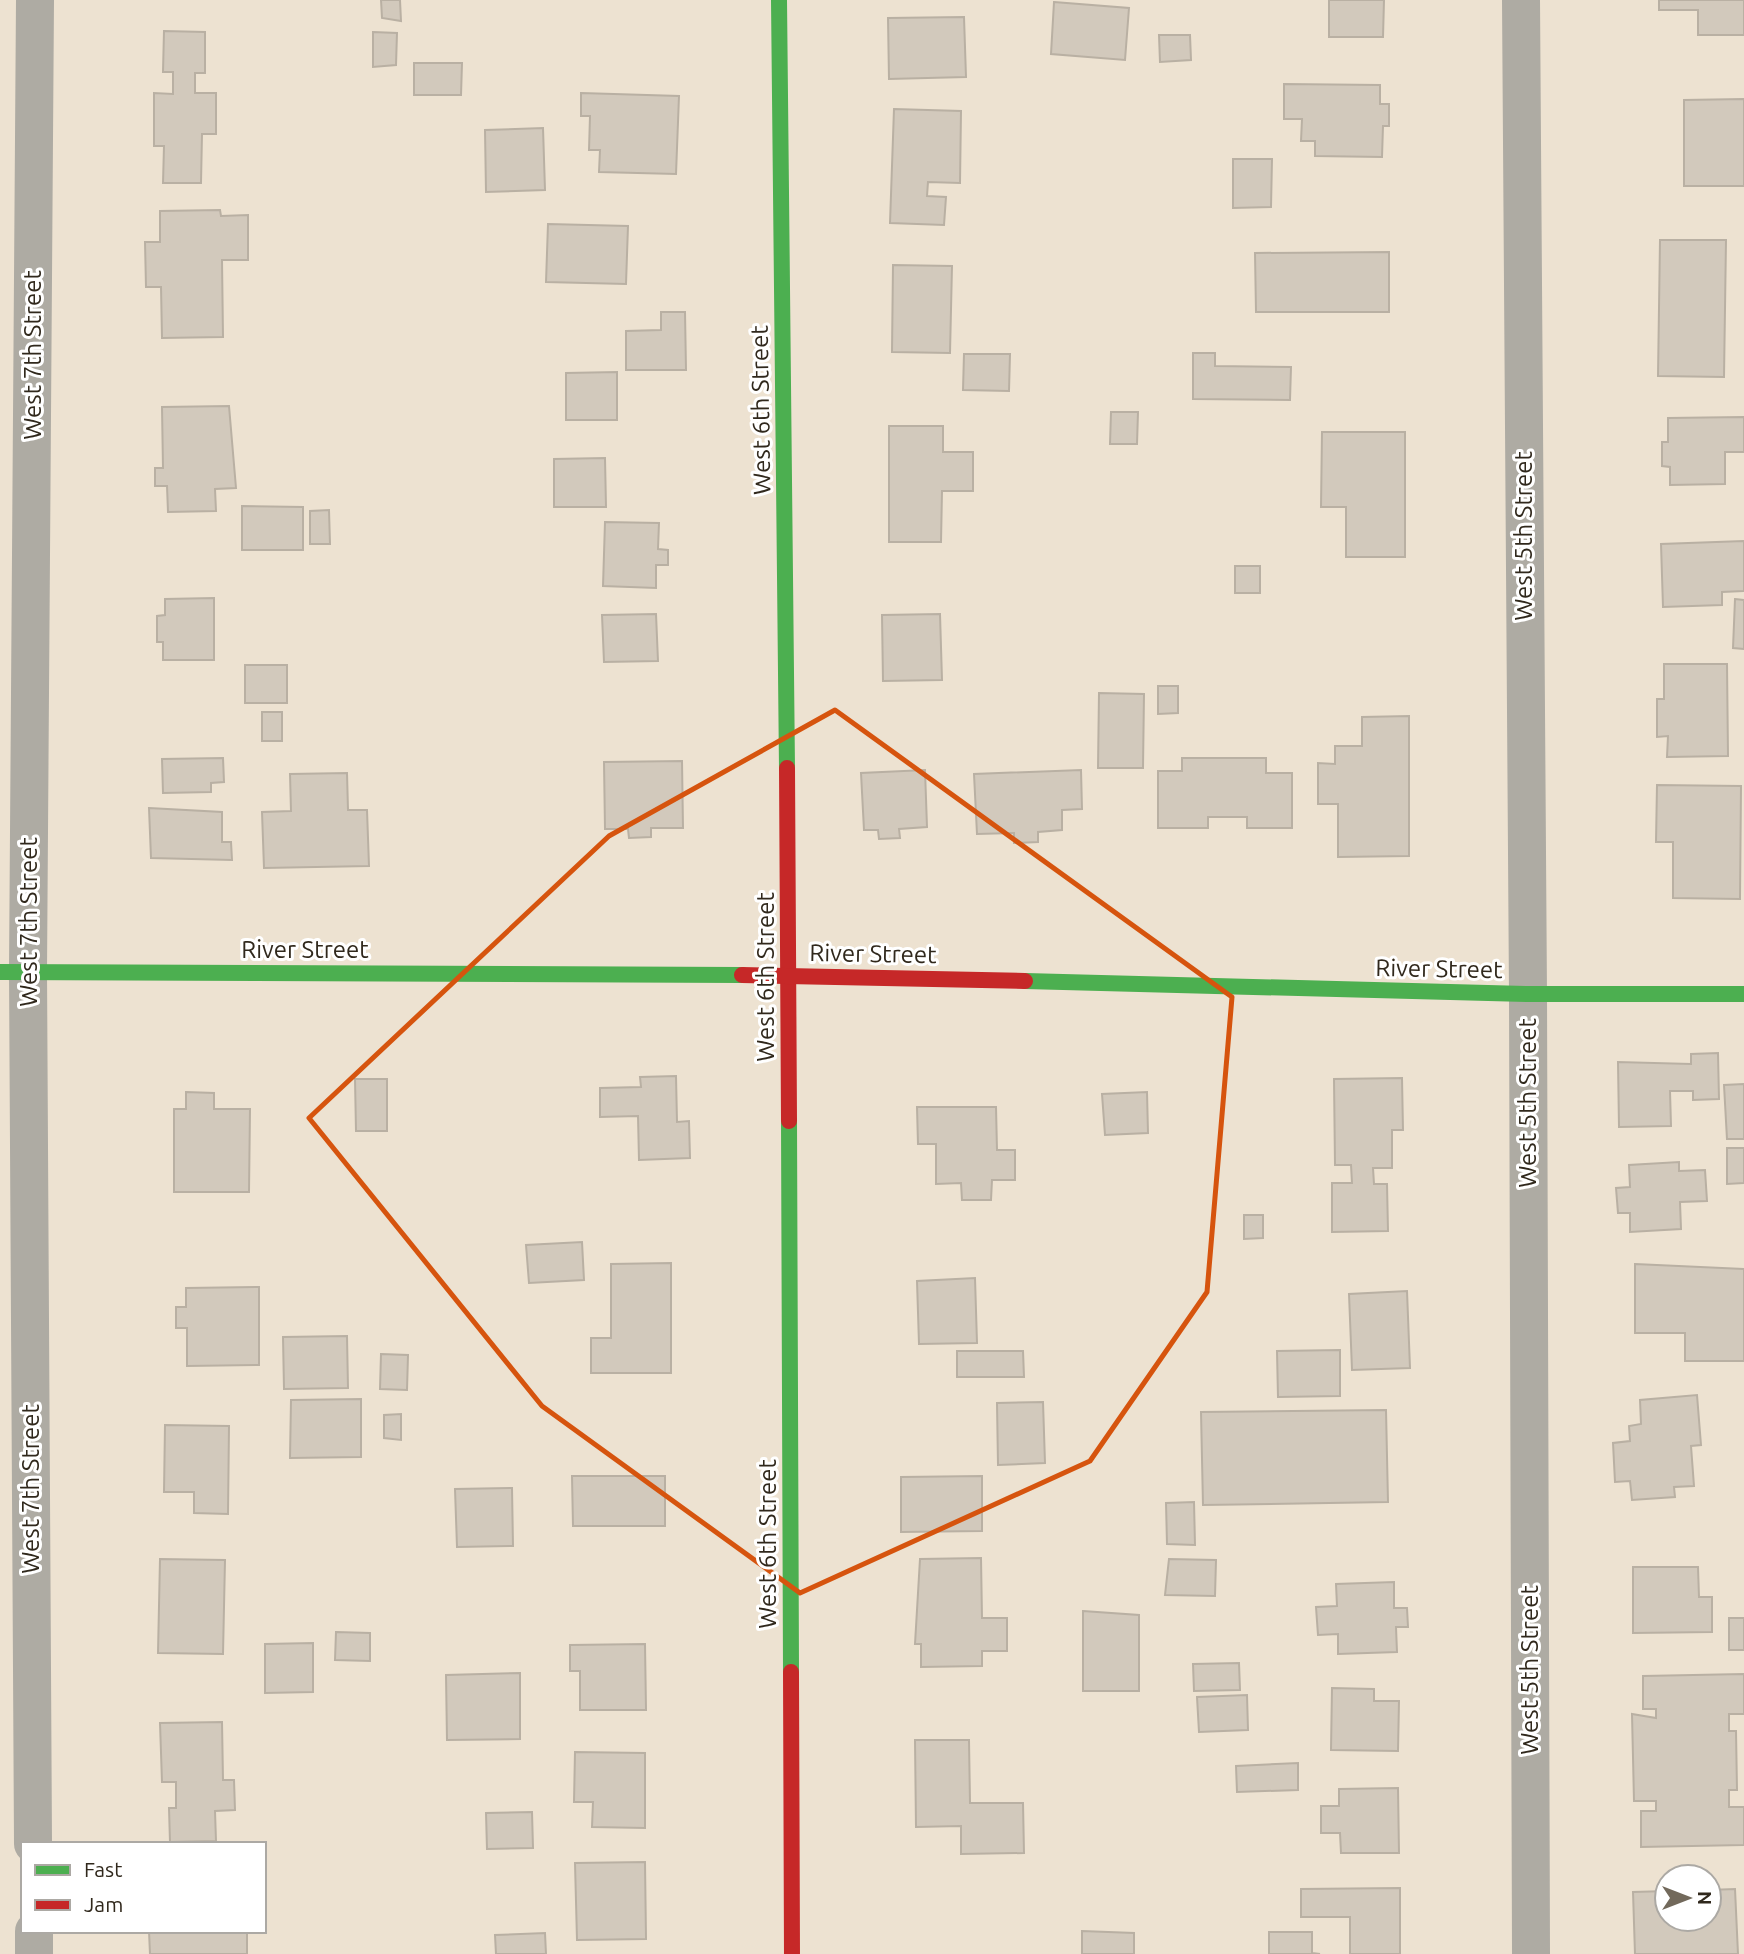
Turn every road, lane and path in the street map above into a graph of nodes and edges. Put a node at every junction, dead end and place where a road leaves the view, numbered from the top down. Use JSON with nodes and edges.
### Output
{"nodes":[{"id":1,"x":35,"y":0,"type":"edge"},
{"id":2,"x":779,"y":0,"type":"edge"},
{"id":3,"x":1521,"y":0,"type":"edge"},
{"id":4,"x":14,"y":972,"type":"edge"},
{"id":5,"x":789,"y":975,"type":"junction"},
{"id":6,"x":1528,"y":994,"type":"junction"},
{"id":7,"x":1744,"y":995,"type":"edge"},
{"id":8,"x":33,"y":1842,"type":"edge"},
{"id":9,"x":34,"y":1933,"type":"edge"},
{"id":10,"x":34,"y":1954,"type":"edge"},
{"id":11,"x":792,"y":1954,"type":"edge"},
{"id":12,"x":1531,"y":1954,"type":"edge"}],
"edges":[{"from":1,"to":4,"type":"street","name":"West 7th Street"},
{"from":2,"to":5,"type":"street","name":"West 6th Street"},
{"from":3,"to":6,"type":"street","name":"West 5th Street"},
{"from":4,"to":5,"type":"street","name":"River Street"},
{"from":4,"to":8,"type":"street","name":"West 7th Street"},
{"from":5,"to":6,"type":"street","name":"River Street"},
{"from":5,"to":11,"type":"street","name":"West 6th Street"},
{"from":6,"to":7,"type":"street","name":"River Street"},
{"from":6,"to":12,"type":"street","name":"West 5th Street"},
{"from":9,"to":10,"type":"street"}]}
